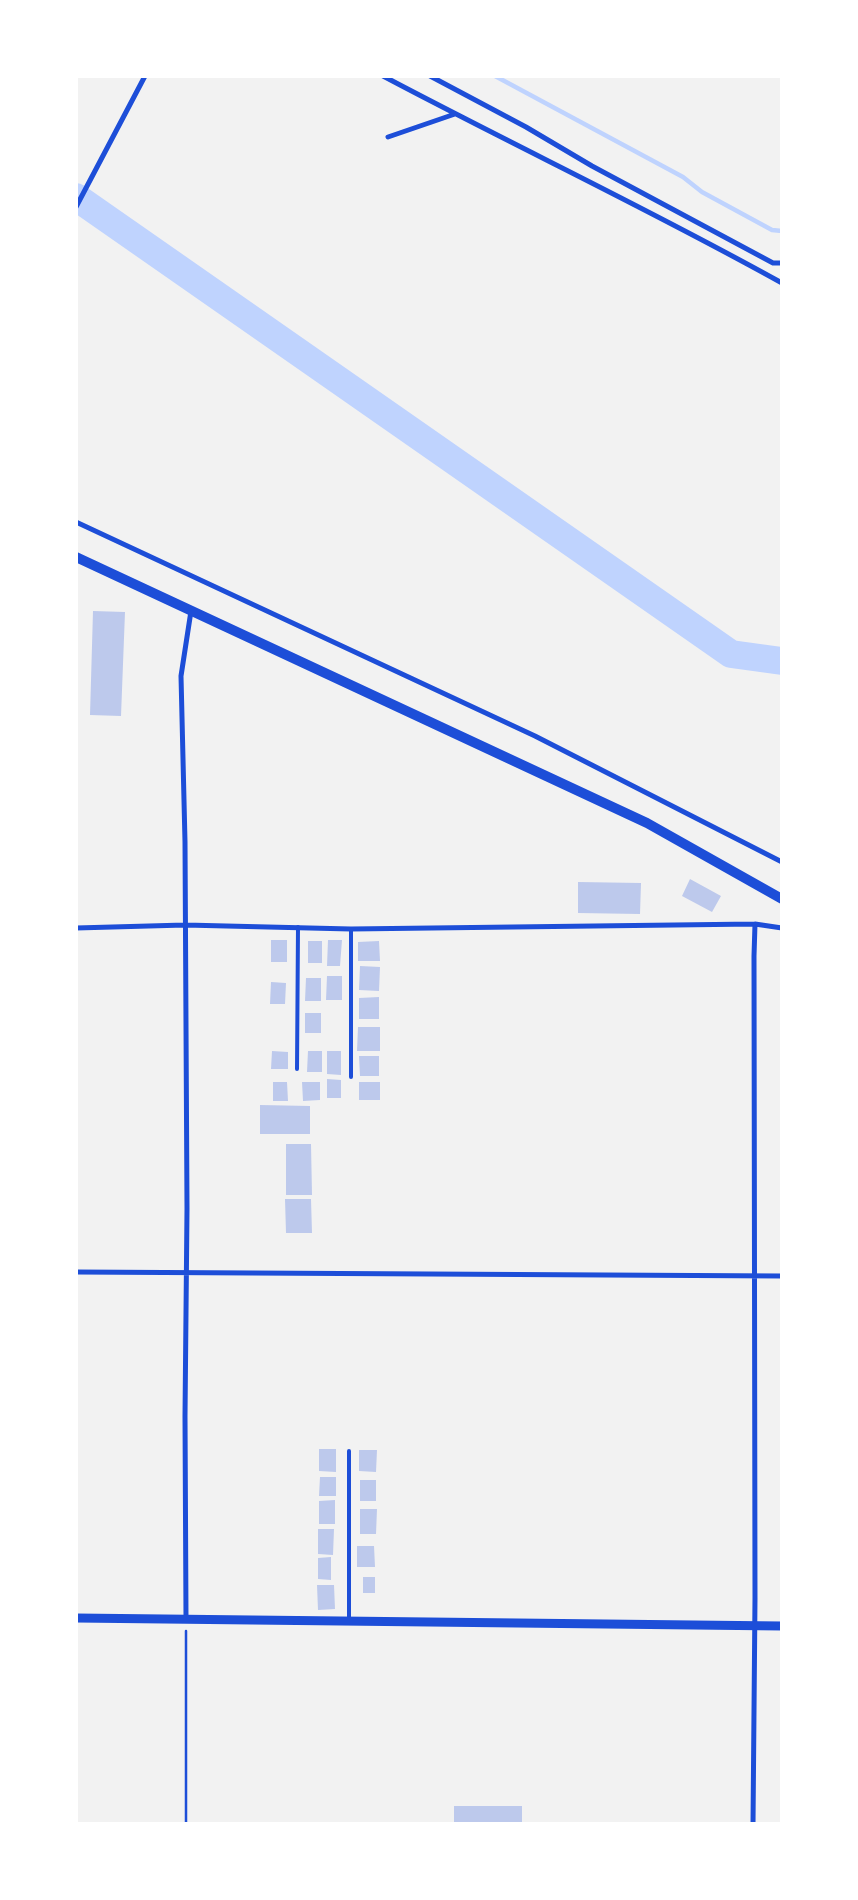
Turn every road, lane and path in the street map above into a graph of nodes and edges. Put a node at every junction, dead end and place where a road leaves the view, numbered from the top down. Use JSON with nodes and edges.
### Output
{"nodes":[{"id":1,"x":145,"y":76,"type":"edge"},
{"id":2,"x":383,"y":76,"type":"edge"},
{"id":3,"x":430,"y":76,"type":"edge"},
{"id":4,"x":454,"y":114,"type":"junction"},
{"id":5,"x":388,"y":137,"type":"dead end"},
{"id":6,"x":76,"y":207,"type":"edge"},
{"id":7,"x":782,"y":263,"type":"edge"},
{"id":8,"x":782,"y":283,"type":"edge"},
{"id":9,"x":76,"y":522,"type":"edge"},
{"id":10,"x":76,"y":557,"type":"edge"},
{"id":11,"x":191,"y":611,"type":"junction"},
{"id":12,"x":782,"y":862,"type":"edge"},
{"id":13,"x":782,"y":899,"type":"edge"},
{"id":14,"x":755,"y":924,"type":"junction"},
{"id":15,"x":185,"y":926,"type":"junction"},
{"id":16,"x":298,"y":927,"type":"junction"},
{"id":17,"x":76,"y":928,"type":"edge"},
{"id":18,"x":782,"y":928,"type":"edge"},
{"id":19,"x":351,"y":929,"type":"junction"},
{"id":20,"x":297,"y":1069,"type":"dead end"},
{"id":21,"x":351,"y":1077,"type":"dead end"},
{"id":22,"x":187,"y":1271,"type":"junction"},
{"id":23,"x":76,"y":1272,"type":"edge"},
{"id":24,"x":755,"y":1276,"type":"junction"},
{"id":25,"x":782,"y":1276,"type":"edge"},
{"id":26,"x":349,"y":1451,"type":"dead end"},
{"id":27,"x":76,"y":1618,"type":"edge"},
{"id":28,"x":186,"y":1619,"type":"junction"},
{"id":29,"x":349,"y":1620,"type":"junction"},
{"id":30,"x":755,"y":1625,"type":"junction"},
{"id":31,"x":782,"y":1626,"type":"edge"},
{"id":32,"x":186,"y":1824,"type":"edge"},
{"id":33,"x":753,"y":1824,"type":"edge"}],
"edges":[{"from":1,"to":6,"type":"street"},
{"from":2,"to":4,"type":"street"},
{"from":3,"to":7,"type":"street"},
{"from":4,"to":5,"type":"street"},
{"from":4,"to":8,"type":"street"},
{"from":9,"to":12,"type":"street"},
{"from":10,"to":11,"type":"main road"},
{"from":11,"to":13,"type":"main road"},
{"from":11,"to":15,"type":"street"},
{"from":14,"to":18,"type":"street"},
{"from":14,"to":19,"type":"street"},
{"from":14,"to":24,"type":"street"},
{"from":15,"to":16,"type":"street"},
{"from":15,"to":17,"type":"street"},
{"from":15,"to":22,"type":"street"},
{"from":16,"to":19,"type":"street"},
{"from":16,"to":20,"type":"lane"},
{"from":19,"to":21,"type":"lane"},
{"from":22,"to":23,"type":"street"},
{"from":22,"to":24,"type":"street"},
{"from":22,"to":28,"type":"street"},
{"from":24,"to":25,"type":"street"},
{"from":24,"to":30,"type":"street"},
{"from":26,"to":29,"type":"lane"},
{"from":27,"to":28,"type":"street"},
{"from":28,"to":29,"type":"street"},
{"from":28,"to":32,"type":"path"},
{"from":29,"to":30,"type":"street"},
{"from":30,"to":31,"type":"street"},
{"from":30,"to":33,"type":"street"}]}
